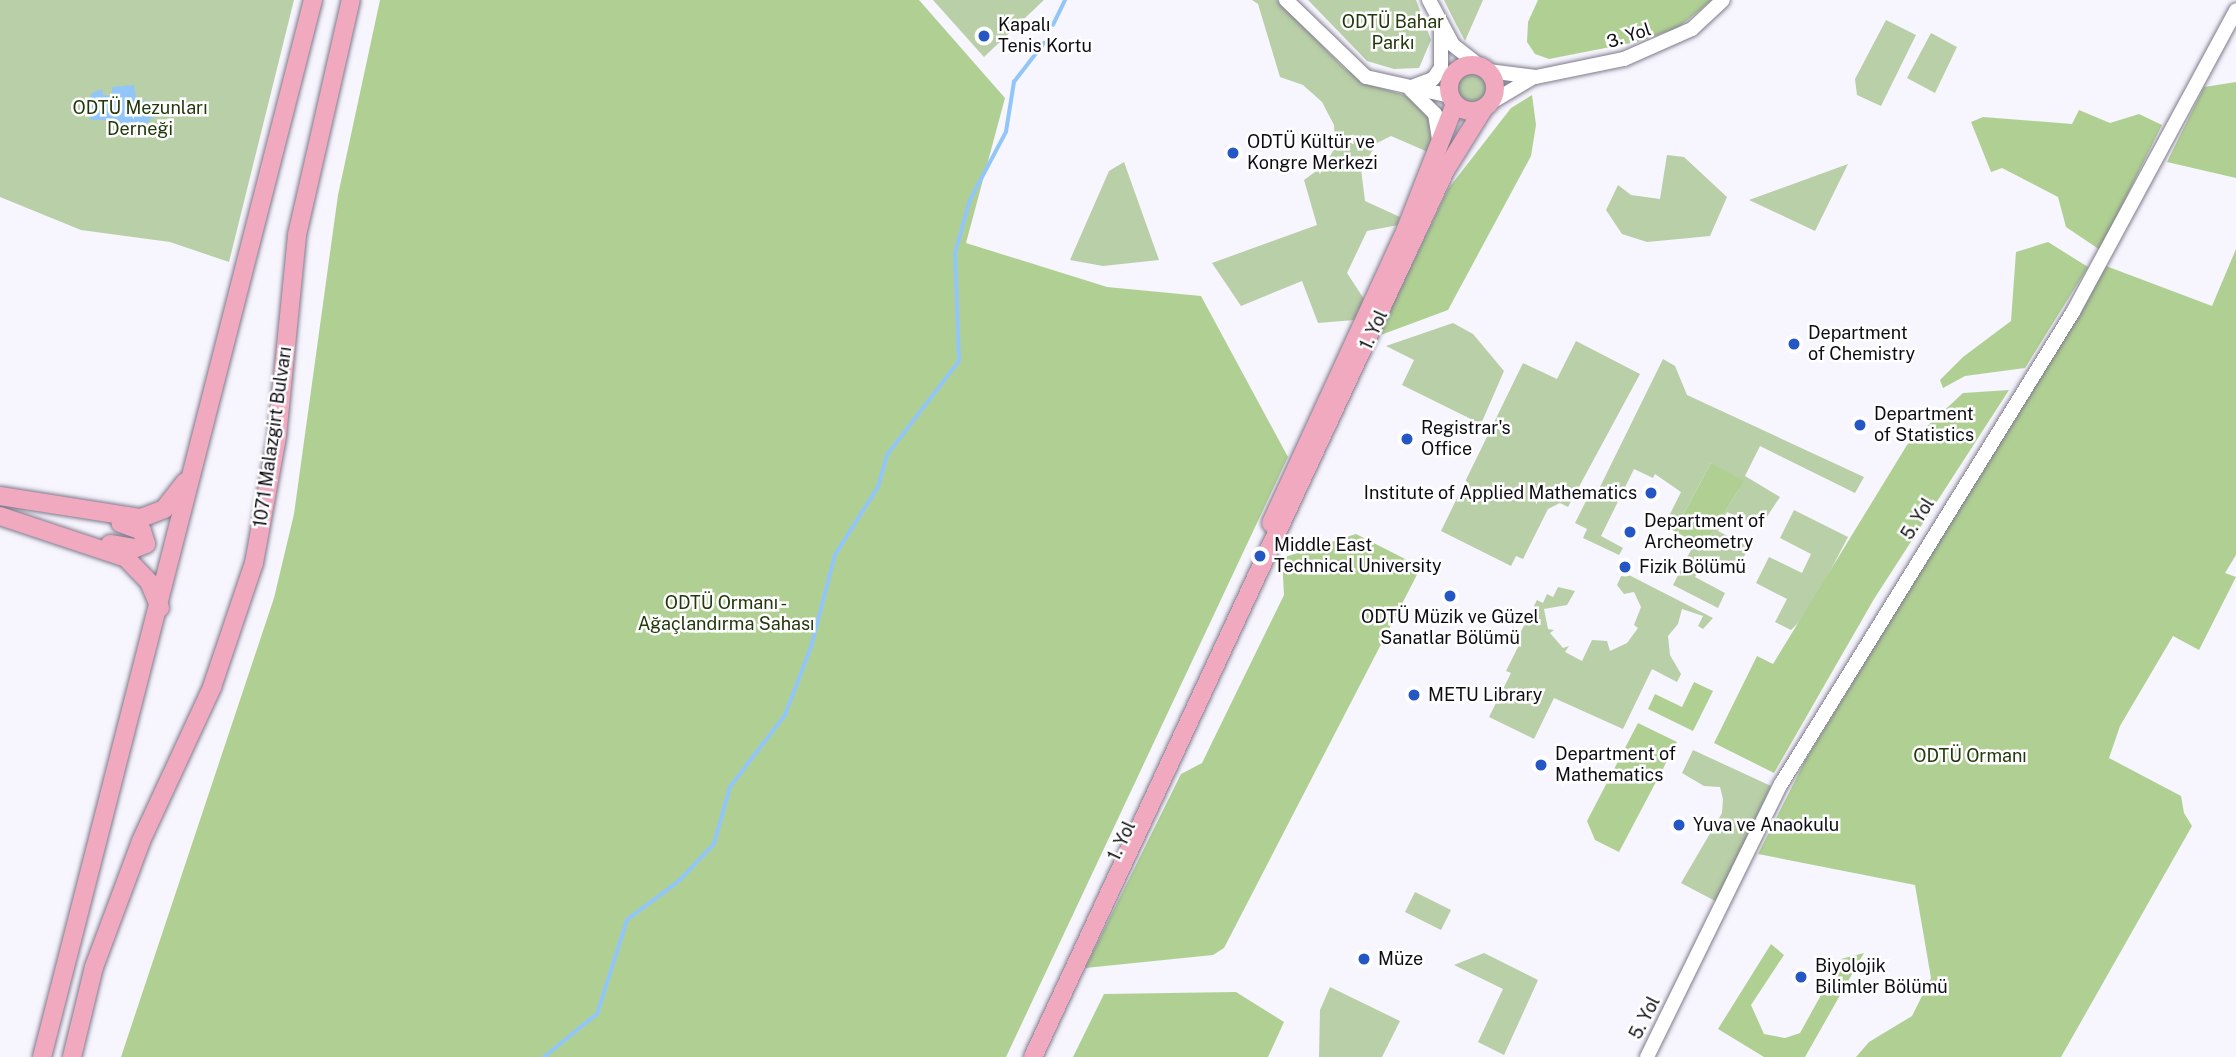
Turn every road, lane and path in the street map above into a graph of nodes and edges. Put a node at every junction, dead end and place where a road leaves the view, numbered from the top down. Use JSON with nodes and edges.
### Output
{"nodes":[{"id":1,"x":313,"y":0,"type":"edge"},
{"id":2,"x":352,"y":0,"type":"edge"},
{"id":3,"x":1286,"y":0,"type":"edge"},
{"id":4,"x":1429,"y":0,"type":"edge"},
{"id":5,"x":1723,"y":0,"type":"edge"},
{"id":6,"x":2236,"y":10,"type":"edge"},
{"id":7,"x":1440,"y":24,"type":"junction"},
{"id":8,"x":1485,"y":69,"type":"junction"},
{"id":9,"x":1534,"y":77,"type":"junction"},
{"id":10,"x":1404,"y":86,"type":"junction"},
{"id":11,"x":1452,"y":100,"type":"junction"},
{"id":12,"x":1487,"y":105,"type":"junction"},
{"id":13,"x":1439,"y":149,"type":"junction"},
{"id":14,"x":1354,"y":358,"type":"junction"},
{"id":15,"x":194,"y":463,"type":"junction"},
{"id":16,"x":0,"y":496,"type":"edge"},
{"id":17,"x":80,"y":510,"type":"junction"},
{"id":18,"x":0,"y":516,"type":"edge"},
{"id":19,"x":75,"y":538,"type":"junction"},
{"id":20,"x":160,"y":608,"type":"junction"},
{"id":21,"x":1063,"y":981,"type":"junction"},
{"id":22,"x":43,"y":1057,"type":"edge"},
{"id":23,"x":72,"y":1057,"type":"edge"},
{"id":24,"x":1020,"y":1057,"type":"edge"},
{"id":25,"x":1033,"y":1057,"type":"edge"},
{"id":26,"x":1647,"y":1057,"type":"edge"}],
"edges":[{"from":1,"to":15,"type":"main road"},
{"from":2,"to":23,"type":"main road","name":"1071 Malazgirt Bulvarı"},
{"from":3,"to":10,"type":"street"},
{"from":4,"to":7,"type":"street"},
{"from":5,"to":9,"type":"street","name":"3. Yol"},
{"from":6,"to":26,"type":"street","name":"5. Yol"},
{"from":7,"to":8,"type":"street"},
{"from":7,"to":10,"type":"street"},
{"from":8,"to":9,"type":"street","name":"3. Yol"},
{"from":8,"to":11,"type":"main road"},
{"from":8,"to":12,"type":"main road"},
{"from":9,"to":12,"type":"street","name":"3. Yol"},
{"from":10,"to":11,"type":"street"},
{"from":10,"to":13,"type":"street"},
{"from":11,"to":12,"type":"main road"},
{"from":11,"to":13,"type":"main road","name":"1. Yol"},
{"from":12,"to":14,"type":"main road","name":"1. Yol"},
{"from":13,"to":14,"type":"main road","name":"1. Yol"},
{"from":14,"to":21,"type":"main road","name":"1. Yol"},
{"from":15,"to":17,"type":"main road"},
{"from":15,"to":20,"type":"main road"},
{"from":16,"to":17,"type":"main road"},
{"from":17,"to":19,"type":"main road"},
{"from":18,"to":19,"type":"main road"},
{"from":19,"to":20,"type":"main road"},
{"from":20,"to":22,"type":"main road"},
{"from":21,"to":24,"type":"main road","name":"1. Yol"},
{"from":21,"to":25,"type":"main road","name":"1. Yol"}]}
